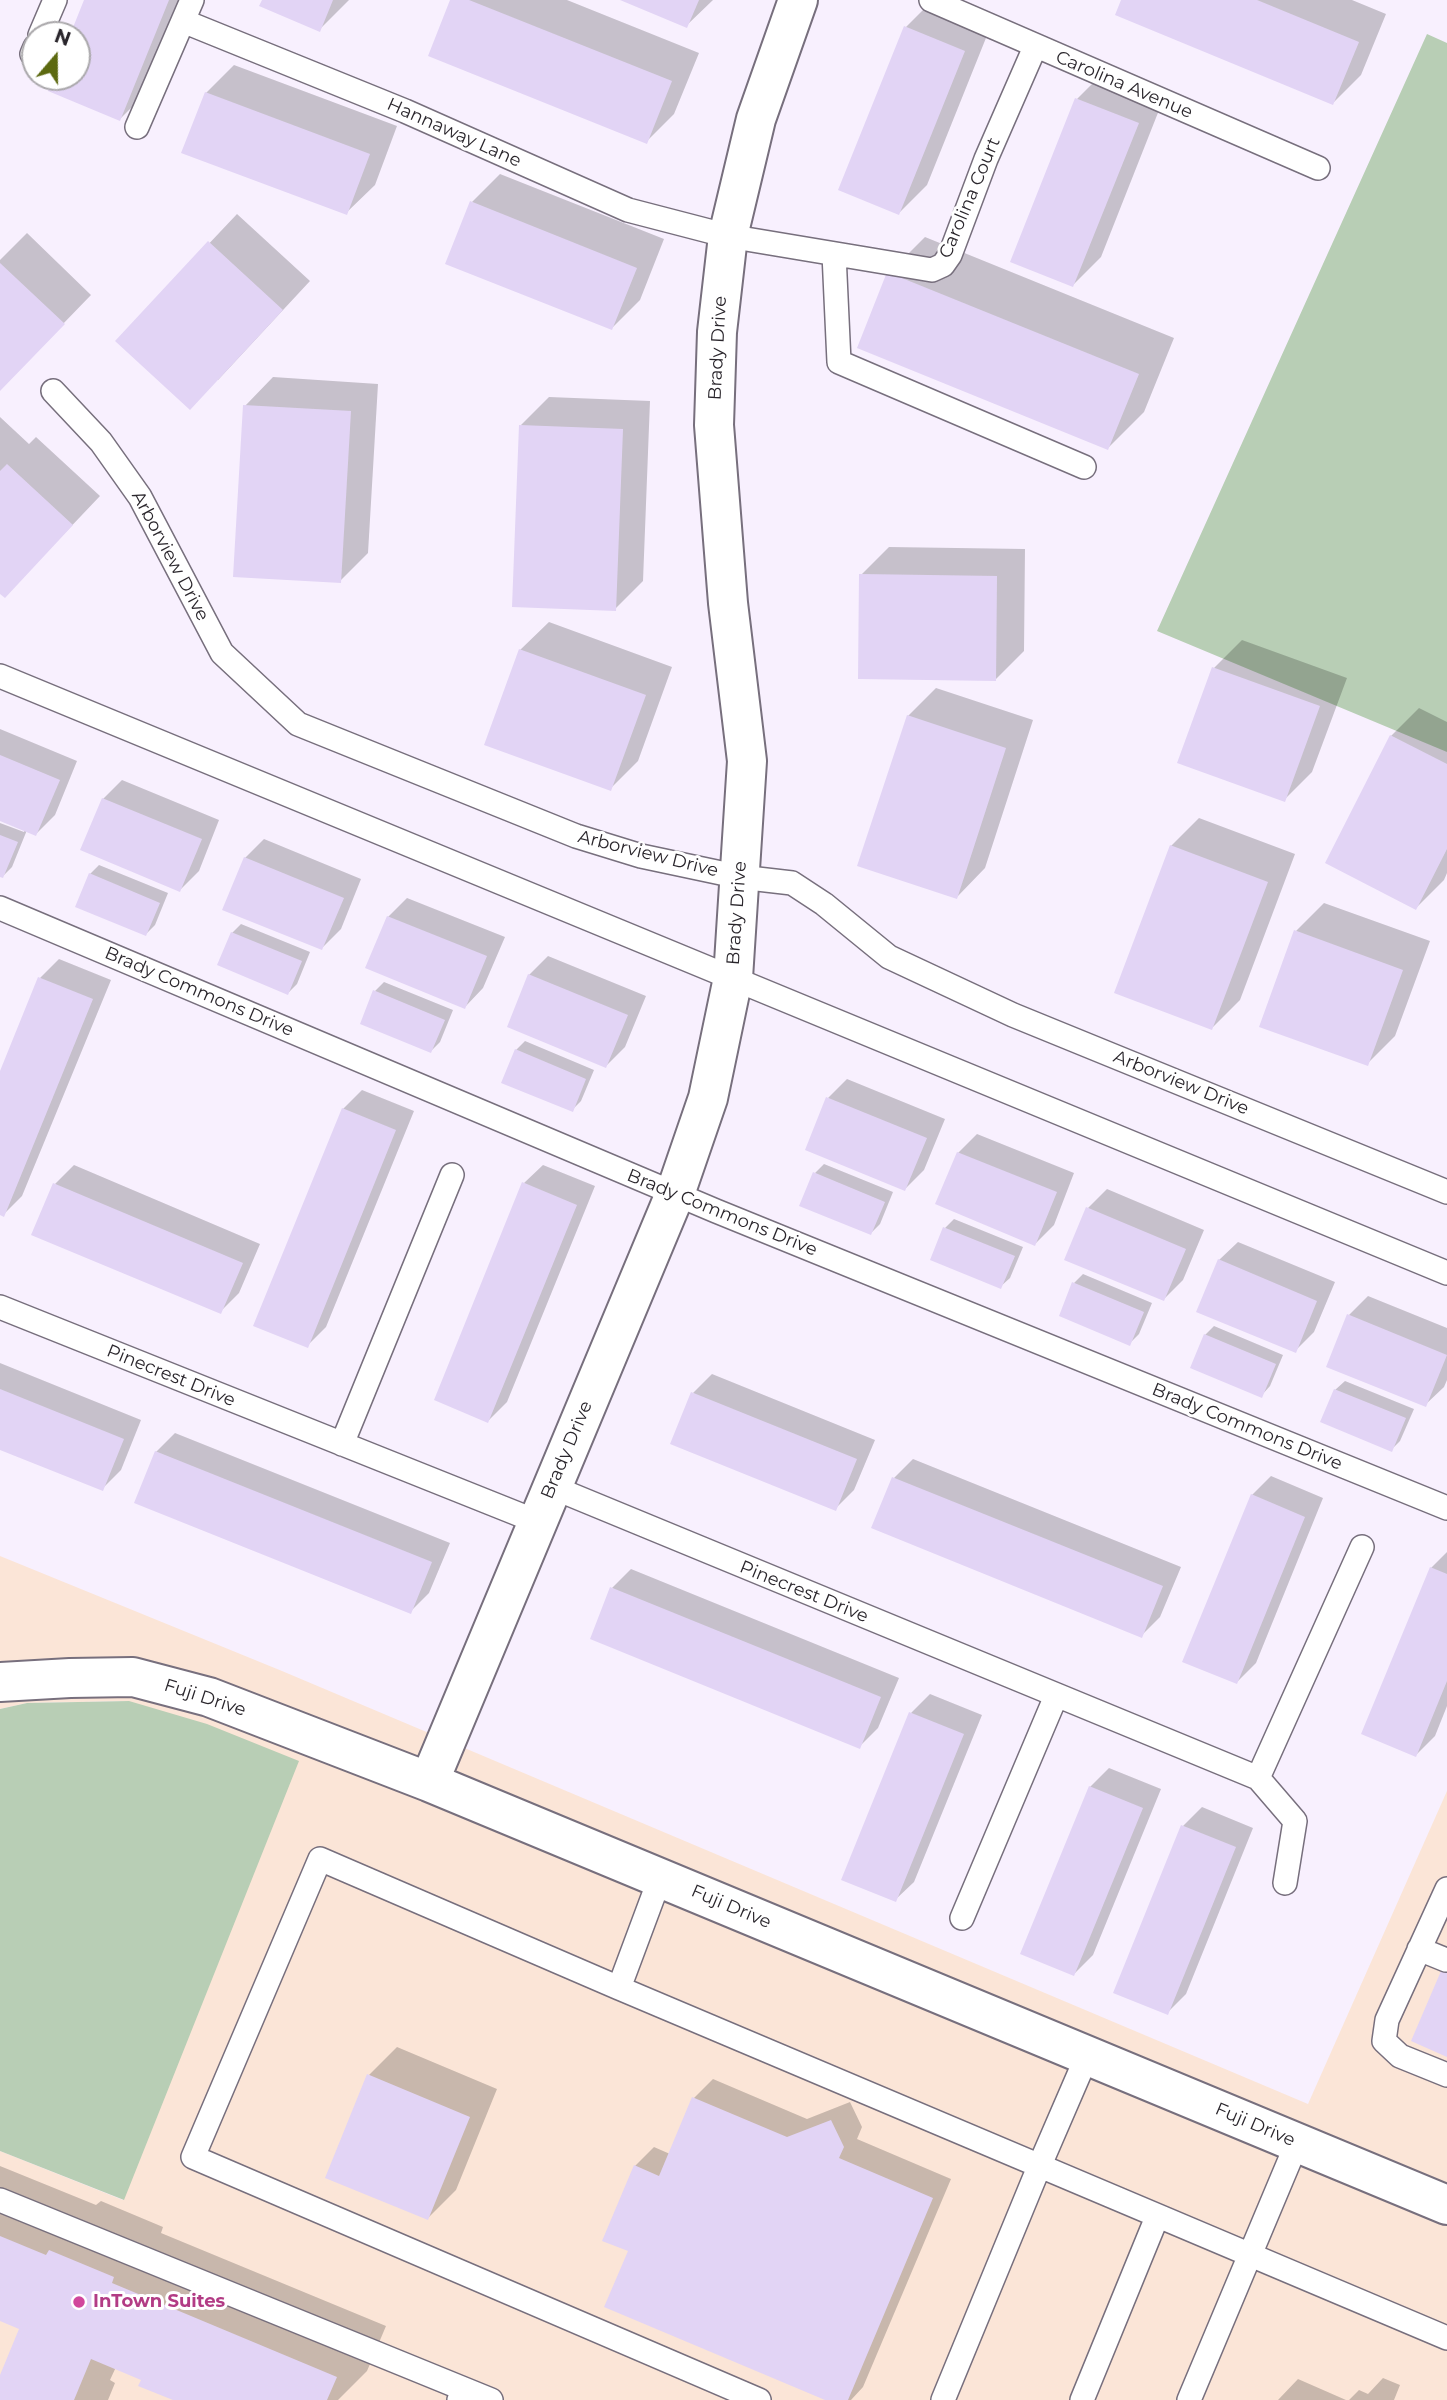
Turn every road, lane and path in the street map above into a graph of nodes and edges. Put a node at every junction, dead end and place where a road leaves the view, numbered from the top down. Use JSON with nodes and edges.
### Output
{"nodes":[{"id":1,"x":55,"y":0,"type":"edge"},
{"id":2,"x":798,"y":0,"type":"edge"},
{"id":3,"x":931,"y":0,"type":"edge"},
{"id":4,"x":188,"y":10,"type":"edge"},
{"id":5,"x":46,"y":21,"type":"edge"},
{"id":6,"x":1035,"y":47,"type":"junction"},
{"id":7,"x":137,"y":127,"type":"dead end"},
{"id":8,"x":1318,"y":168,"type":"dead end"},
{"id":9,"x":727,"y":236,"type":"junction"},
{"id":10,"x":834,"y":254,"type":"junction"},
{"id":11,"x":53,"y":391,"type":"dead end"},
{"id":12,"x":1084,"y":467,"type":"dead end"},
{"id":13,"x":0,"y":676,"type":"edge"},
{"id":14,"x":740,"y":877,"type":"junction"},
{"id":15,"x":0,"y":908,"type":"edge"},
{"id":16,"x":733,"y":978,"type":"junction"},
{"id":17,"x":452,"y":1175,"type":"dead end"},
{"id":18,"x":1447,"y":1192,"type":"edge"},
{"id":19,"x":675,"y":1194,"type":"junction"},
{"id":20,"x":1447,"y":1273,"type":"edge"},
{"id":21,"x":0,"y":1307,"type":"edge"},
{"id":22,"x":342,"y":1444,"type":"junction"},
{"id":23,"x":545,"y":1505,"type":"junction"},
{"id":24,"x":1447,"y":1508,"type":"edge"},
{"id":25,"x":1362,"y":1546,"type":"dead end"},
{"id":26,"x":0,"y":1682,"type":"edge"},
{"id":27,"x":1056,"y":1696,"type":"junction"},
{"id":28,"x":1258,"y":1777,"type":"junction"},
{"id":29,"x":429,"y":1782,"type":"junction"},
{"id":30,"x":660,"y":1878,"type":"junction"},
{"id":31,"x":1285,"y":1883,"type":"dead end"},
{"id":32,"x":1447,"y":1889,"type":"edge"},
{"id":33,"x":962,"y":1918,"type":"dead end"},
{"id":34,"x":1419,"y":1949,"type":"junction"},
{"id":35,"x":1446,"y":1960,"type":"edge"},
{"id":36,"x":619,"y":1988,"type":"junction"},
{"id":37,"x":1087,"y":2056,"type":"junction"},
{"id":38,"x":1447,"y":2076,"type":"edge"},
{"id":39,"x":1297,"y":2143,"type":"junction"},
{"id":40,"x":1039,"y":2167,"type":"junction"},
{"id":41,"x":0,"y":2200,"type":"edge"},
{"id":42,"x":1447,"y":2205,"type":"edge"},
{"id":43,"x":1157,"y":2217,"type":"junction"},
{"id":44,"x":1250,"y":2256,"type":"junction"},
{"id":45,"x":1447,"y":2339,"type":"edge"},
{"id":46,"x":461,"y":2394,"type":"edge"},
{"id":47,"x":491,"y":2400,"type":"edge"},
{"id":48,"x":759,"y":2400,"type":"edge"},
{"id":49,"x":943,"y":2400,"type":"edge"},
{"id":50,"x":1082,"y":2400,"type":"edge"},
{"id":51,"x":1189,"y":2400,"type":"edge"}],
"edges":[{"from":1,"to":5,"type":"lane"},
{"from":2,"to":9,"type":"street","name":"Brady Drive"},
{"from":3,"to":6,"type":"lane","name":"Carolina Avenue"},
{"from":4,"to":7,"type":"lane","name":"Hannaway Lane"},
{"from":4,"to":9,"type":"lane","name":"Hannaway Lane"},
{"from":6,"to":8,"type":"lane","name":"Carolina Avenue"},
{"from":6,"to":10,"type":"lane","name":"Carolina Court"},
{"from":9,"to":10,"type":"lane","name":"Carolina Court"},
{"from":9,"to":14,"type":"street","name":"Brady Drive"},
{"from":10,"to":12,"type":"lane"},
{"from":11,"to":14,"type":"lane","name":"Arborview Drive"},
{"from":13,"to":16,"type":"lane"},
{"from":14,"to":16,"type":"street","name":"Brady Drive"},
{"from":14,"to":18,"type":"lane","name":"Arborview Drive"},
{"from":15,"to":19,"type":"lane","name":"Brady Commons Drive"},
{"from":16,"to":19,"type":"street","name":"Brady Drive"},
{"from":16,"to":20,"type":"lane"},
{"from":17,"to":22,"type":"lane"},
{"from":19,"to":23,"type":"street","name":"Brady Drive"},
{"from":19,"to":24,"type":"lane","name":"Brady Commons Drive"},
{"from":21,"to":22,"type":"lane","name":"Pinecrest Drive"},
{"from":22,"to":23,"type":"lane","name":"Pinecrest Drive"},
{"from":23,"to":27,"type":"lane","name":"Pinecrest Drive"},
{"from":23,"to":29,"type":"street","name":"Brady Drive"},
{"from":25,"to":28,"type":"lane"},
{"from":26,"to":29,"type":"street","name":"Fuji Drive"},
{"from":27,"to":28,"type":"lane","name":"Pinecrest Drive"},
{"from":27,"to":33,"type":"lane"},
{"from":28,"to":31,"type":"lane","name":"Pinecrest Drive"},
{"from":29,"to":30,"type":"street","name":"Fuji Drive"},
{"from":30,"to":36,"type":"lane"},
{"from":30,"to":37,"type":"street","name":"Fuji Drive"},
{"from":32,"to":34,"type":"lane"},
{"from":34,"to":35,"type":"lane"},
{"from":34,"to":38,"type":"lane"},
{"from":36,"to":40,"type":"lane"},
{"from":36,"to":48,"type":"lane"},
{"from":37,"to":39,"type":"street","name":"Fuji Drive"},
{"from":37,"to":40,"type":"lane"},
{"from":39,"to":42,"type":"street","name":"Fuji Drive"},
{"from":39,"to":44,"type":"lane"},
{"from":40,"to":43,"type":"lane"},
{"from":40,"to":49,"type":"lane"},
{"from":41,"to":46,"type":"lane"},
{"from":43,"to":44,"type":"lane"},
{"from":43,"to":50,"type":"lane"},
{"from":44,"to":45,"type":"lane"},
{"from":44,"to":51,"type":"lane"},
{"from":46,"to":47,"type":"lane"}]}
